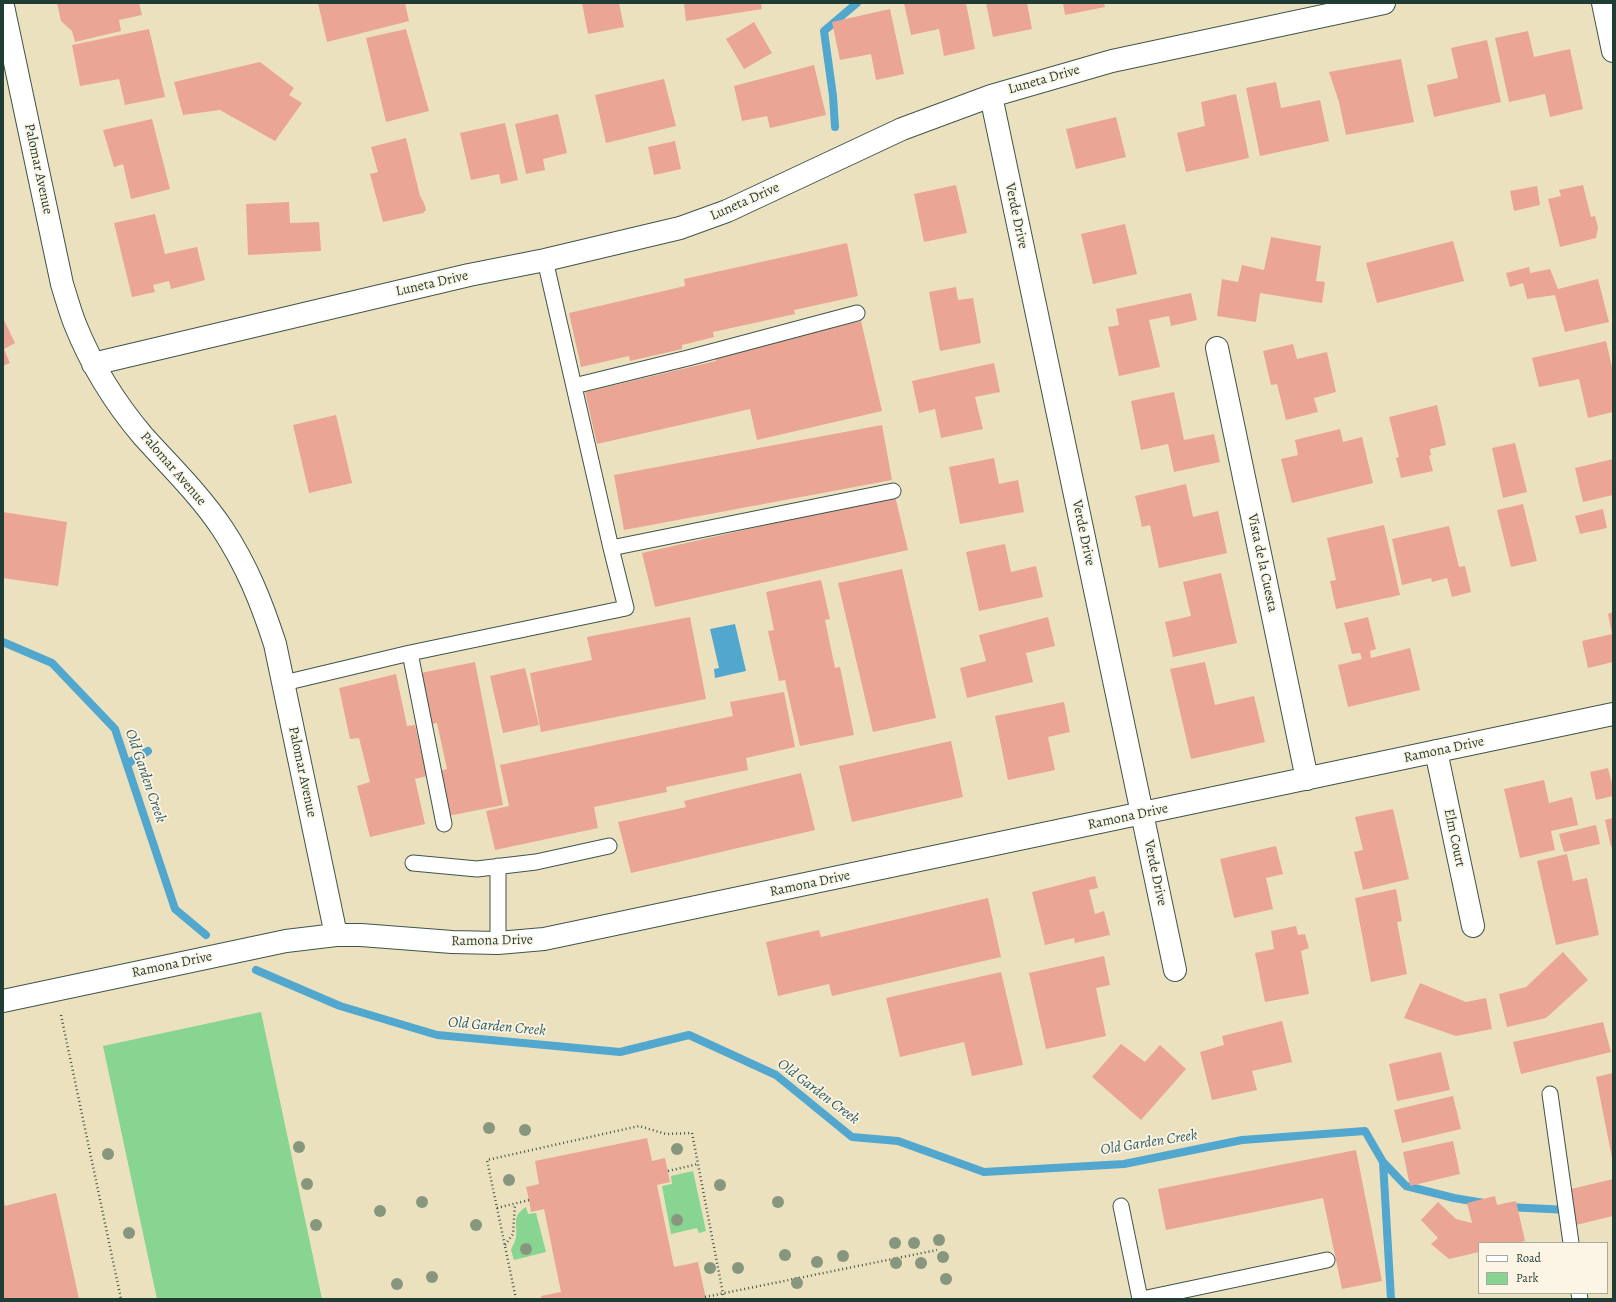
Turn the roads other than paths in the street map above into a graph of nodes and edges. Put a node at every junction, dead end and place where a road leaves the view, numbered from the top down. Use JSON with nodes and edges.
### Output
{"nodes":[{"id":1,"x":1384,"y":3,"type":"edge"},
{"id":2,"x":1603,"y":3,"type":"edge"},
{"id":3,"x":3,"y":6,"type":"edge"},
{"id":4,"x":1613,"y":51,"type":"edge"},
{"id":5,"x":991,"y":96,"type":"junction"},
{"id":6,"x":545,"y":260,"type":"junction"},
{"id":7,"x":857,"y":313,"type":"dead end"},
{"id":8,"x":1217,"y":348,"type":"dead end"},
{"id":9,"x":93,"y":364,"type":"junction"},
{"id":10,"x":574,"y":386,"type":"junction"},
{"id":11,"x":893,"y":490,"type":"dead end"},
{"id":12,"x":611,"y":548,"type":"junction"},
{"id":13,"x":410,"y":653,"type":"junction"},
{"id":14,"x":284,"y":683,"type":"junction"},
{"id":15,"x":1613,"y":714,"type":"edge"},
{"id":16,"x":1436,"y":751,"type":"junction"},
{"id":17,"x":1307,"y":779,"type":"junction"},
{"id":18,"x":1142,"y":814,"type":"junction"},
{"id":19,"x":444,"y":824,"type":"dead end"},
{"id":20,"x":609,"y":846,"type":"dead end"},
{"id":21,"x":413,"y":863,"type":"dead end"},
{"id":22,"x":498,"y":866,"type":"junction"},
{"id":23,"x":1473,"y":926,"type":"dead end"},
{"id":24,"x":336,"y":935,"type":"junction"},
{"id":25,"x":498,"y":943,"type":"junction"},
{"id":26,"x":1175,"y":970,"type":"dead end"},
{"id":27,"x":3,"y":1001,"type":"edge"},
{"id":28,"x":1550,"y":1094,"type":"dead end"},
{"id":29,"x":1121,"y":1206,"type":"dead end"},
{"id":30,"x":1571,"y":1242,"type":"edge"},
{"id":31,"x":1327,"y":1260,"type":"dead end"},
{"id":32,"x":1141,"y":1299,"type":"edge"}],
"edges":[{"from":1,"to":5,"type":"street","name":"Luneta Drive"},
{"from":2,"to":4,"type":"street"},
{"from":3,"to":9,"type":"street","name":"Palomar Avenue"},
{"from":5,"to":6,"type":"street","name":"Luneta Drive"},
{"from":5,"to":18,"type":"street","name":"Verde Drive"},
{"from":6,"to":9,"type":"street","name":"Luneta Drive"},
{"from":6,"to":10,"type":"lane"},
{"from":7,"to":10,"type":"lane"},
{"from":8,"to":17,"type":"street","name":"Vista de la Cuesta"},
{"from":9,"to":14,"type":"street","name":"Palomar Avenue"},
{"from":10,"to":12,"type":"lane"},
{"from":11,"to":12,"type":"lane"},
{"from":12,"to":13,"type":"lane"},
{"from":13,"to":14,"type":"lane"},
{"from":13,"to":19,"type":"lane"},
{"from":14,"to":24,"type":"street","name":"Palomar Avenue"},
{"from":15,"to":16,"type":"street","name":"Ramona Drive"},
{"from":16,"to":17,"type":"street","name":"Ramona Drive"},
{"from":16,"to":23,"type":"street","name":"Elm Court"},
{"from":17,"to":18,"type":"street","name":"Ramona Drive"},
{"from":18,"to":25,"type":"street","name":"Ramona Drive"},
{"from":18,"to":26,"type":"street","name":"Verde Drive"},
{"from":20,"to":22,"type":"lane"},
{"from":21,"to":22,"type":"lane"},
{"from":22,"to":25,"type":"lane"},
{"from":24,"to":25,"type":"street","name":"Ramona Drive"},
{"from":24,"to":27,"type":"street","name":"Ramona Drive"},
{"from":28,"to":30,"type":"lane"},
{"from":29,"to":32,"type":"lane"},
{"from":31,"to":32,"type":"lane"}]}
